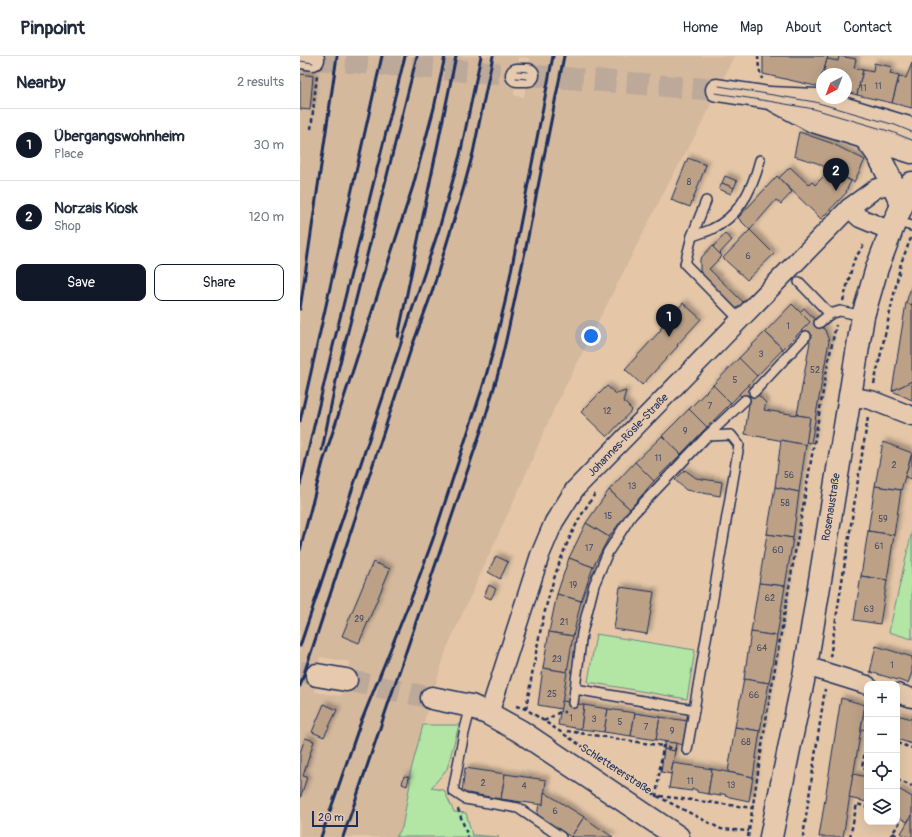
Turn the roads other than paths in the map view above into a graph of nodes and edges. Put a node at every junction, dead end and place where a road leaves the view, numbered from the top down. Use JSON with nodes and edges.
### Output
{"nodes":[{"id":1,"x":766,"y":89,"type":"junction"},
{"id":2,"x":717,"y":90,"type":"tunnel mouth"},
{"id":3,"x":912,"y":129,"type":"edge"},
{"id":4,"x":863,"y":136,"type":"junction"},
{"id":5,"x":912,"y":137,"type":"edge"},
{"id":6,"x":912,"y":152,"type":"edge"},
{"id":7,"x":760,"y":160,"type":"dead end"},
{"id":8,"x":902,"y":183,"type":"edge"},
{"id":9,"x":706,"y":201,"type":"dead end"},
{"id":10,"x":849,"y":208,"type":"junction"},
{"id":11,"x":895,"y":221,"type":"edge"},
{"id":12,"x":692,"y":236,"type":"junction"},
{"id":13,"x":799,"y":282,"type":"dead end"},
{"id":14,"x":830,"y":314,"type":"junction"},
{"id":15,"x":863,"y":316,"type":"junction"},
{"id":16,"x":740,"y":320,"type":"junction"},
{"id":17,"x":820,"y":323,"type":"dead end"},
{"id":18,"x":806,"y":336,"type":"dead end"},
{"id":19,"x":754,"y":392,"type":"dead end"},
{"id":20,"x":849,"y":396,"type":"junction"},
{"id":21,"x":745,"y":400,"type":"dead end"},
{"id":22,"x":912,"y":416,"type":"edge"},
{"id":23,"x":707,"y":436,"type":"junction"},
{"id":24,"x":806,"y":666,"type":"junction"},
{"id":25,"x":317,"y":675,"type":"tunnel mouth"},
{"id":26,"x":346,"y":680,"type":"tunnel mouth"},
{"id":27,"x":864,"y":683,"type":"edge"},
{"id":28,"x":575,"y":689,"type":"junction"},
{"id":29,"x":900,"y":694,"type":"edge"},
{"id":30,"x":432,"y":698,"type":"tunnel mouth"},
{"id":31,"x":912,"y":698,"type":"edge"},
{"id":32,"x":574,"y":703,"type":"dead end"},
{"id":33,"x":480,"y":710,"type":"junction"},
{"id":34,"x":694,"y":710,"type":"junction"},
{"id":35,"x":687,"y":750,"type":"dead end"},
{"id":36,"x":562,"y":837,"type":"edge"},
{"id":37,"x":678,"y":837,"type":"edge"},
{"id":38,"x":771,"y":837,"type":"edge"}],
"edges":[{"from":1,"to":2,"type":"street"},
{"from":1,"to":3,"type":"street"},
{"from":1,"to":4,"type":"street"},
{"from":1,"to":5,"type":"lane"},
{"from":4,"to":6,"type":"street"},
{"from":4,"to":8,"type":"street"},
{"from":7,"to":12,"type":"lane"},
{"from":8,"to":10,"type":"street","name":"Johannes-Rösle-Straße"},
{"from":8,"to":11,"type":"street","name":"Rosenaustraße"},
{"from":9,"to":12,"type":"lane"},
{"from":10,"to":11,"type":"street"},
{"from":10,"to":16,"type":"street","name":"Johannes-Rösle-Straße"},
{"from":11,"to":15,"type":"street","name":"Rosenaustraße"},
{"from":12,"to":16,"type":"lane"},
{"from":13,"to":14,"type":"lane"},
{"from":14,"to":15,"type":"lane"},
{"from":14,"to":17,"type":"lane"},
{"from":15,"to":20,"type":"street","name":"Rosenaustraße"},
{"from":16,"to":33,"type":"street","name":"Johannes-Rösle-Straße"},
{"from":18,"to":19,"type":"lane"},
{"from":20,"to":22,"type":"street"},
{"from":20,"to":24,"type":"street","name":"Rosenaustraße"},
{"from":21,"to":23,"type":"lane"},
{"from":23,"to":28,"type":"lane"},
{"from":23,"to":34,"type":"lane"},
{"from":24,"to":27,"type":"street"},
{"from":24,"to":38,"type":"street","name":"Rosenaustraße"},
{"from":25,"to":26,"type":"street"},
{"from":28,"to":32,"type":"lane"},
{"from":28,"to":34,"type":"lane"},
{"from":29,"to":31,"type":"street"},
{"from":30,"to":33,"type":"street","name":"Schlettererstraße"},
{"from":33,"to":36,"type":"lane"},
{"from":33,"to":37,"type":"street","name":"Schlettererstraße"},
{"from":34,"to":35,"type":"lane"}]}
